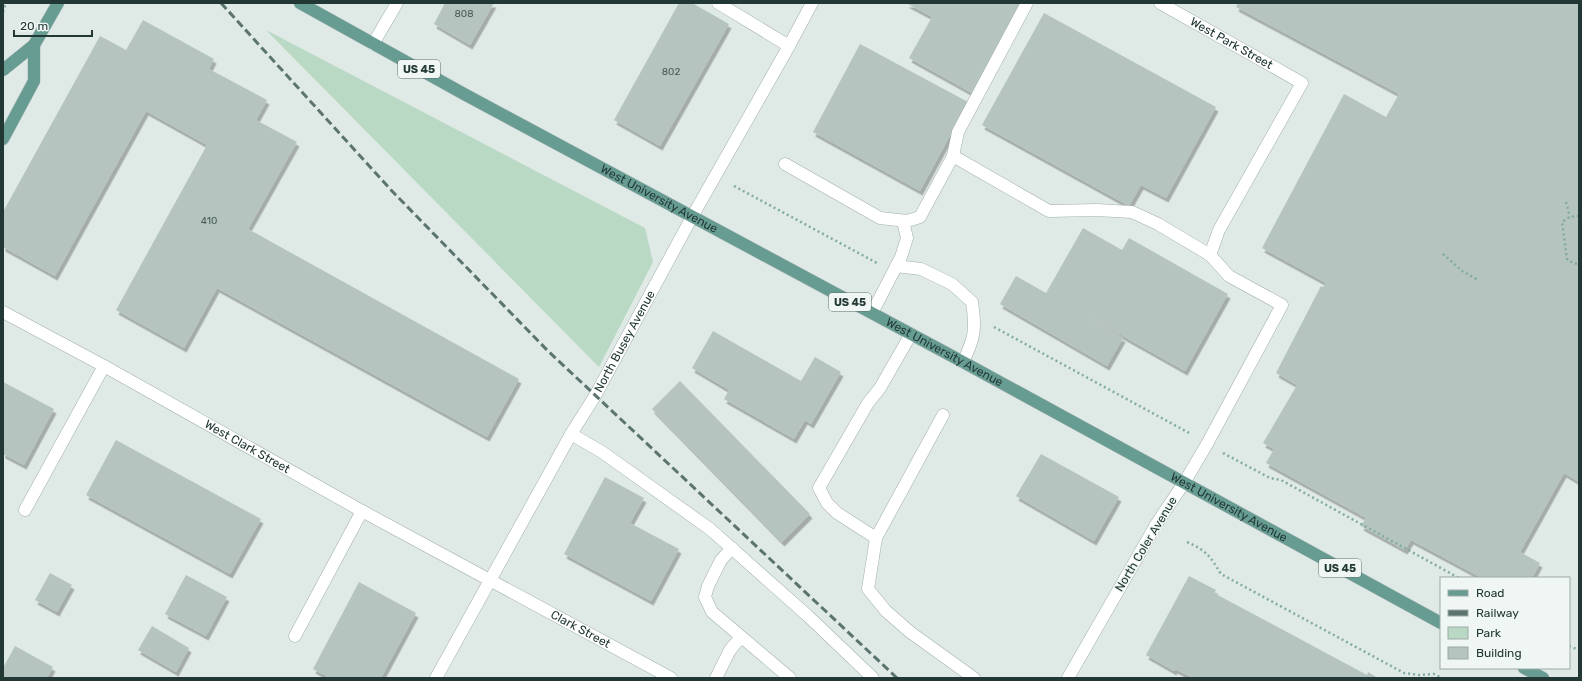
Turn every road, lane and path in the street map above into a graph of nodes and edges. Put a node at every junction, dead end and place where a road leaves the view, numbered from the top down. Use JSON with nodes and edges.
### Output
{"nodes":[{"id":1,"x":6,"y":3,"type":"edge"},
{"id":2,"x":58,"y":3,"type":"edge"},
{"id":3,"x":397,"y":3,"type":"edge"},
{"id":4,"x":718,"y":3,"type":"edge"},
{"id":5,"x":812,"y":3,"type":"edge"},
{"id":6,"x":1027,"y":3,"type":"edge"},
{"id":7,"x":1160,"y":3,"type":"edge"},
{"id":8,"x":303,"y":4,"type":"edge"},
{"id":9,"x":3,"y":12,"type":"edge"},
{"id":10,"x":373,"y":44,"type":"junction"},
{"id":11,"x":34,"y":45,"type":"junction"},
{"id":12,"x":789,"y":46,"type":"junction"},
{"id":13,"x":3,"y":70,"type":"edge"},
{"id":14,"x":3,"y":139,"type":"edge"},
{"id":15,"x":953,"y":156,"type":"junction"},
{"id":16,"x":785,"y":164,"type":"dead end"},
{"id":17,"x":1566,"y":202,"type":"dead end"},
{"id":18,"x":1579,"y":216,"type":"edge"},
{"id":19,"x":692,"y":217,"type":"junction"},
{"id":20,"x":1570,"y":217,"type":"junction"},
{"id":21,"x":903,"y":221,"type":"junction"},
{"id":22,"x":1443,"y":254,"type":"dead end"},
{"id":23,"x":1210,"y":255,"type":"junction"},
{"id":24,"x":1579,"y":264,"type":"edge"},
{"id":25,"x":896,"y":266,"type":"junction"},
{"id":26,"x":1478,"y":280,"type":"dead end"},
{"id":27,"x":3,"y":312,"type":"edge"},
{"id":28,"x":872,"y":314,"type":"junction"},
{"id":29,"x":911,"y":334,"type":"junction"},
{"id":30,"x":963,"y":362,"type":"junction"},
{"id":31,"x":104,"y":366,"type":"junction"},
{"id":32,"x":943,"y":415,"type":"dead end"},
{"id":33,"x":571,"y":434,"type":"junction"},
{"id":34,"x":1221,"y":452,"type":"dead end"},
{"id":35,"x":1184,"y":483,"type":"junction"},
{"id":36,"x":25,"y":510,"type":"dead end"},
{"id":37,"x":362,"y":511,"type":"junction"},
{"id":38,"x":876,"y":538,"type":"junction"},
{"id":39,"x":1187,"y":542,"type":"dead end"},
{"id":40,"x":732,"y":548,"type":"junction"},
{"id":41,"x":1457,"y":577,"type":"edge"},
{"id":42,"x":491,"y":580,"type":"junction"},
{"id":43,"x":1440,"y":622,"type":"edge"},
{"id":44,"x":295,"y":636,"type":"dead end"},
{"id":45,"x":741,"y":637,"type":"junction"},
{"id":46,"x":1526,"y":669,"type":"edge"},
{"id":47,"x":436,"y":678,"type":"edge"},
{"id":48,"x":671,"y":678,"type":"edge"},
{"id":49,"x":716,"y":678,"type":"edge"},
{"id":50,"x":790,"y":678,"type":"edge"},
{"id":51,"x":873,"y":678,"type":"edge"},
{"id":52,"x":974,"y":678,"type":"edge"},
{"id":53,"x":1068,"y":678,"type":"edge"},
{"id":54,"x":1442,"y":678,"type":"edge"},
{"id":55,"x":1543,"y":678,"type":"edge"}],
"edges":[{"from":1,"to":9,"type":"path"},
{"from":2,"to":11,"type":"main road"},
{"from":3,"to":10,"type":"street"},
{"from":4,"to":12,"type":"street"},
{"from":5,"to":12,"type":"street","name":"North Busey Avenue"},
{"from":6,"to":15,"type":"street"},
{"from":7,"to":23,"type":"street","name":"West Park Street"},
{"from":8,"to":10,"type":"main road","name":"West University Avenue","number":"US 45"},
{"from":10,"to":19,"type":"main road","name":"West University Avenue","number":"US 45"},
{"from":11,"to":13,"type":"main road"},
{"from":11,"to":14,"type":"main road"},
{"from":12,"to":19,"type":"street","name":"North Busey Avenue"},
{"from":15,"to":21,"type":"street"},
{"from":15,"to":23,"type":"street"},
{"from":16,"to":21,"type":"street"},
{"from":17,"to":20,"type":"path"},
{"from":18,"to":20,"type":"path"},
{"from":19,"to":28,"type":"main road","name":"West University Avenue","number":"US 45"},
{"from":19,"to":33,"type":"street","name":"North Busey Avenue"},
{"from":20,"to":24,"type":"path"},
{"from":21,"to":25,"type":"street"},
{"from":22,"to":26,"type":"path"},
{"from":23,"to":35,"type":"street","name":"North Coler Avenue"},
{"from":25,"to":28,"type":"street"},
{"from":25,"to":30,"type":"street"},
{"from":27,"to":31,"type":"street","name":"West Clark Street"},
{"from":28,"to":29,"type":"main road","name":"West University Avenue","number":"US 45"},
{"from":29,"to":30,"type":"main road","name":"West University Avenue","number":"US 45"},
{"from":29,"to":38,"type":"street"},
{"from":30,"to":35,"type":"main road","name":"West University Avenue","number":"US 45"},
{"from":31,"to":36,"type":"street"},
{"from":31,"to":37,"type":"street","name":"West Clark Street"},
{"from":32,"to":38,"type":"street"},
{"from":33,"to":40,"type":"street"},
{"from":33,"to":42,"type":"street","name":"North Busey Avenue"},
{"from":34,"to":41,"type":"path"},
{"from":35,"to":43,"type":"main road","name":"West University Avenue","number":"US 45"},
{"from":35,"to":53,"type":"street","name":"North Coler Avenue"},
{"from":37,"to":42,"type":"street","name":"West Clark Street"},
{"from":37,"to":44,"type":"street"},
{"from":38,"to":52,"type":"street"},
{"from":39,"to":54,"type":"path"},
{"from":40,"to":45,"type":"street"},
{"from":40,"to":51,"type":"street"},
{"from":42,"to":47,"type":"street","name":"North Busey Avenue"},
{"from":42,"to":48,"type":"street","name":"Clark Street"},
{"from":45,"to":49,"type":"street"},
{"from":45,"to":50,"type":"street"},
{"from":46,"to":55,"type":"main road"}]}
